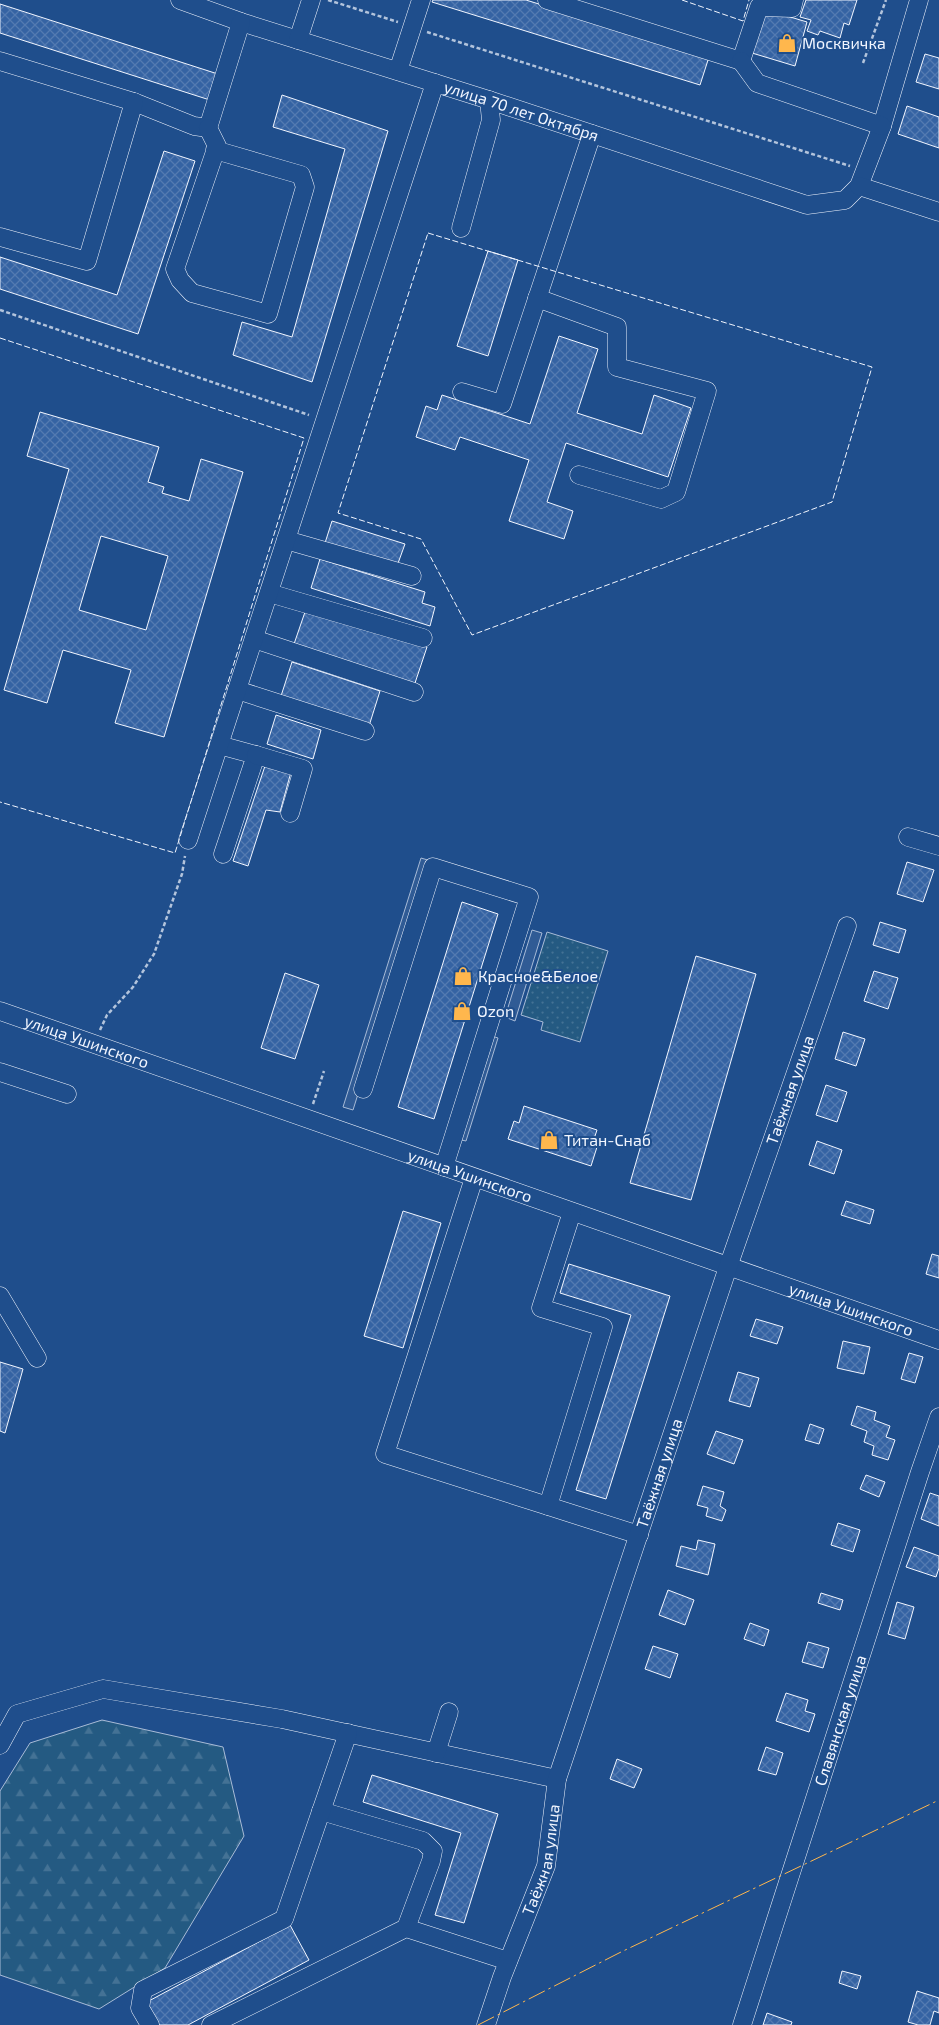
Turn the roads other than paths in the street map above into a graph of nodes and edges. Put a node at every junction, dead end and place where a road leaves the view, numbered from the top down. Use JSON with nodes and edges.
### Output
{"nodes":[{"id":1,"x":180,"y":0,"type":"edge"},
{"id":2,"x":312,"y":0,"type":"edge"},
{"id":3,"x":421,"y":0,"type":"edge"},
{"id":4,"x":547,"y":0,"type":"edge"},
{"id":5,"x":794,"y":0,"type":"edge"},
{"id":6,"x":919,"y":0,"type":"edge"},
{"id":7,"x":199,"y":3,"type":"edge"},
{"id":8,"x":765,"y":4,"type":"edge"},
{"id":9,"x":241,"y":22,"type":"junction"},
{"id":10,"x":298,"y":40,"type":"junction"},
{"id":11,"x":0,"y":61,"type":"edge"},
{"id":12,"x":741,"y":61,"type":"junction"},
{"id":13,"x":398,"y":71,"type":"junction"},
{"id":14,"x":435,"y":83,"type":"junction"},
{"id":15,"x":489,"y":100,"type":"junction"},
{"id":16,"x":134,"y":102,"type":"junction"},
{"id":17,"x":882,"y":126,"type":"junction"},
{"id":18,"x":208,"y":128,"type":"junction"},
{"id":19,"x":592,"y":134,"type":"junction"},
{"id":20,"x":215,"y":150,"type":"junction"},
{"id":21,"x":861,"y":178,"type":"junction"},
{"id":22,"x":939,"y":212,"type":"edge"},
{"id":23,"x":460,"y":228,"type":"dead end"},
{"id":24,"x":0,"y":236,"type":"edge"},
{"id":25,"x":538,"y":298,"type":"junction"},
{"id":26,"x":462,"y":392,"type":"dead end"},
{"id":27,"x":579,"y":475,"type":"dead end"},
{"id":28,"x":286,"y":540,"type":"junction"},
{"id":29,"x":412,"y":576,"type":"dead end"},
{"id":30,"x":269,"y":594,"type":"junction"},
{"id":31,"x":423,"y":638,"type":"dead end"},
{"id":32,"x":254,"y":639,"type":"junction"},
{"id":33,"x":237,"y":690,"type":"junction"},
{"id":34,"x":414,"y":692,"type":"dead end"},
{"id":35,"x":366,"y":731,"type":"dead end"},
{"id":36,"x":219,"y":745,"type":"junction"},
{"id":37,"x":256,"y":756,"type":"junction"},
{"id":38,"x":290,"y":813,"type":"dead end"},
{"id":39,"x":908,"y":837,"type":"dead end"},
{"id":40,"x":188,"y":840,"type":"road end"},
{"id":41,"x":939,"y":846,"type":"edge"},
{"id":42,"x":222,"y":854,"type":"dead end"},
{"id":43,"x":847,"y":926,"type":"dead end"},
{"id":44,"x":0,"y":1011,"type":"edge"},
{"id":45,"x":0,"y":1072,"type":"edge"},
{"id":46,"x":363,"y":1089,"type":"dead end"},
{"id":47,"x":66,"y":1094,"type":"dead end"},
{"id":48,"x":444,"y":1167,"type":"junction"},
{"id":49,"x":474,"y":1178,"type":"junction"},
{"id":50,"x":572,"y":1212,"type":"junction"},
{"id":51,"x":728,"y":1267,"type":"junction"},
{"id":52,"x":0,"y":1296,"type":"edge"},
{"id":53,"x":939,"y":1340,"type":"edge"},
{"id":54,"x":37,"y":1358,"type":"dead end"},
{"id":55,"x":939,"y":1417,"type":"edge"},
{"id":56,"x":548,"y":1506,"type":"junction"},
{"id":57,"x":639,"y":1535,"type":"junction"},
{"id":58,"x":449,"y":1712,"type":"dead end"},
{"id":59,"x":348,"y":1733,"type":"junction"},
{"id":60,"x":0,"y":1745,"type":"edge"},
{"id":61,"x":436,"y":1753,"type":"junction"},
{"id":62,"x":557,"y":1779,"type":"junction"},
{"id":63,"x":321,"y":1811,"type":"junction"},
{"id":64,"x":406,"y":1928,"type":"junction"},
{"id":65,"x":508,"y":1961,"type":"junction"},
{"id":66,"x":150,"y":2025,"type":"edge"},
{"id":67,"x":211,"y":2025,"type":"edge"},
{"id":68,"x":486,"y":2025,"type":"edge"},
{"id":69,"x":742,"y":2025,"type":"edge"}],
"edges":[{"from":1,"to":7,"type":"street","name":"улица 70 лет Октября"},
{"from":2,"to":10,"type":"street"},
{"from":3,"to":13,"type":"street"},
{"from":4,"to":12,"type":"street"},
{"from":5,"to":8,"type":"street"},
{"from":6,"to":17,"type":"street"},
{"from":7,"to":9,"type":"street","name":"улица 70 лет Октября"},
{"from":8,"to":12,"type":"street"},
{"from":9,"to":10,"type":"street","name":"улица 70 лет Октября"},
{"from":9,"to":18,"type":"street"},
{"from":10,"to":13,"type":"street","name":"улица 70 лет Октября"},
{"from":11,"to":16,"type":"street"},
{"from":12,"to":17,"type":"street"},
{"from":13,"to":14,"type":"street","name":"улица 70 лет Октября"},
{"from":14,"to":15,"type":"street","name":"улица 70 лет Октября"},
{"from":14,"to":28,"type":"street"},
{"from":15,"to":19,"type":"street","name":"улица 70 лет Октября"},
{"from":15,"to":23,"type":"street"},
{"from":16,"to":18,"type":"street"},
{"from":16,"to":24,"type":"street"},
{"from":17,"to":21,"type":"street"},
{"from":18,"to":20,"type":"street"},
{"from":19,"to":21,"type":"street","name":"улица 70 лет Октября"},
{"from":19,"to":25,"type":"street"},
{"from":20,"to":20,"type":"street"},
{"from":21,"to":22,"type":"street"},
{"from":25,"to":26,"type":"street"},
{"from":25,"to":27,"type":"street"},
{"from":28,"to":29,"type":"street"},
{"from":28,"to":30,"type":"street"},
{"from":30,"to":31,"type":"street"},
{"from":30,"to":32,"type":"street"},
{"from":32,"to":33,"type":"street"},
{"from":32,"to":34,"type":"street"},
{"from":33,"to":35,"type":"street"},
{"from":33,"to":36,"type":"street"},
{"from":36,"to":37,"type":"street"},
{"from":36,"to":40,"type":"street"},
{"from":37,"to":38,"type":"street"},
{"from":37,"to":42,"type":"street"},
{"from":39,"to":41,"type":"street"},
{"from":43,"to":51,"type":"street","name":"Таёжная улица"},
{"from":44,"to":48,"type":"street","name":"улица Ушинского"},
{"from":45,"to":47,"type":"street"},
{"from":46,"to":48,"type":"street"},
{"from":48,"to":49,"type":"street","name":"улица Ушинского"},
{"from":49,"to":50,"type":"street","name":"улица Ушинского"},
{"from":49,"to":56,"type":"street"},
{"from":50,"to":51,"type":"street","name":"улица Ушинского"},
{"from":50,"to":56,"type":"street"},
{"from":51,"to":53,"type":"street","name":"улица Ушинского"},
{"from":51,"to":57,"type":"street","name":"Таёжная улица"},
{"from":52,"to":54,"type":"street"},
{"from":55,"to":69,"type":"street","name":"Славянская улица"},
{"from":56,"to":57,"type":"street"},
{"from":57,"to":62,"type":"street","name":"Таёжная улица"},
{"from":58,"to":61,"type":"street"},
{"from":59,"to":60,"type":"street"},
{"from":59,"to":61,"type":"street"},
{"from":59,"to":63,"type":"street"},
{"from":61,"to":62,"type":"street"},
{"from":62,"to":65,"type":"street","name":"Таёжная улица"},
{"from":63,"to":64,"type":"street"},
{"from":63,"to":66,"type":"street"},
{"from":64,"to":65,"type":"street"},
{"from":64,"to":67,"type":"street"},
{"from":65,"to":68,"type":"street","name":"Таёжная улица"}]}
